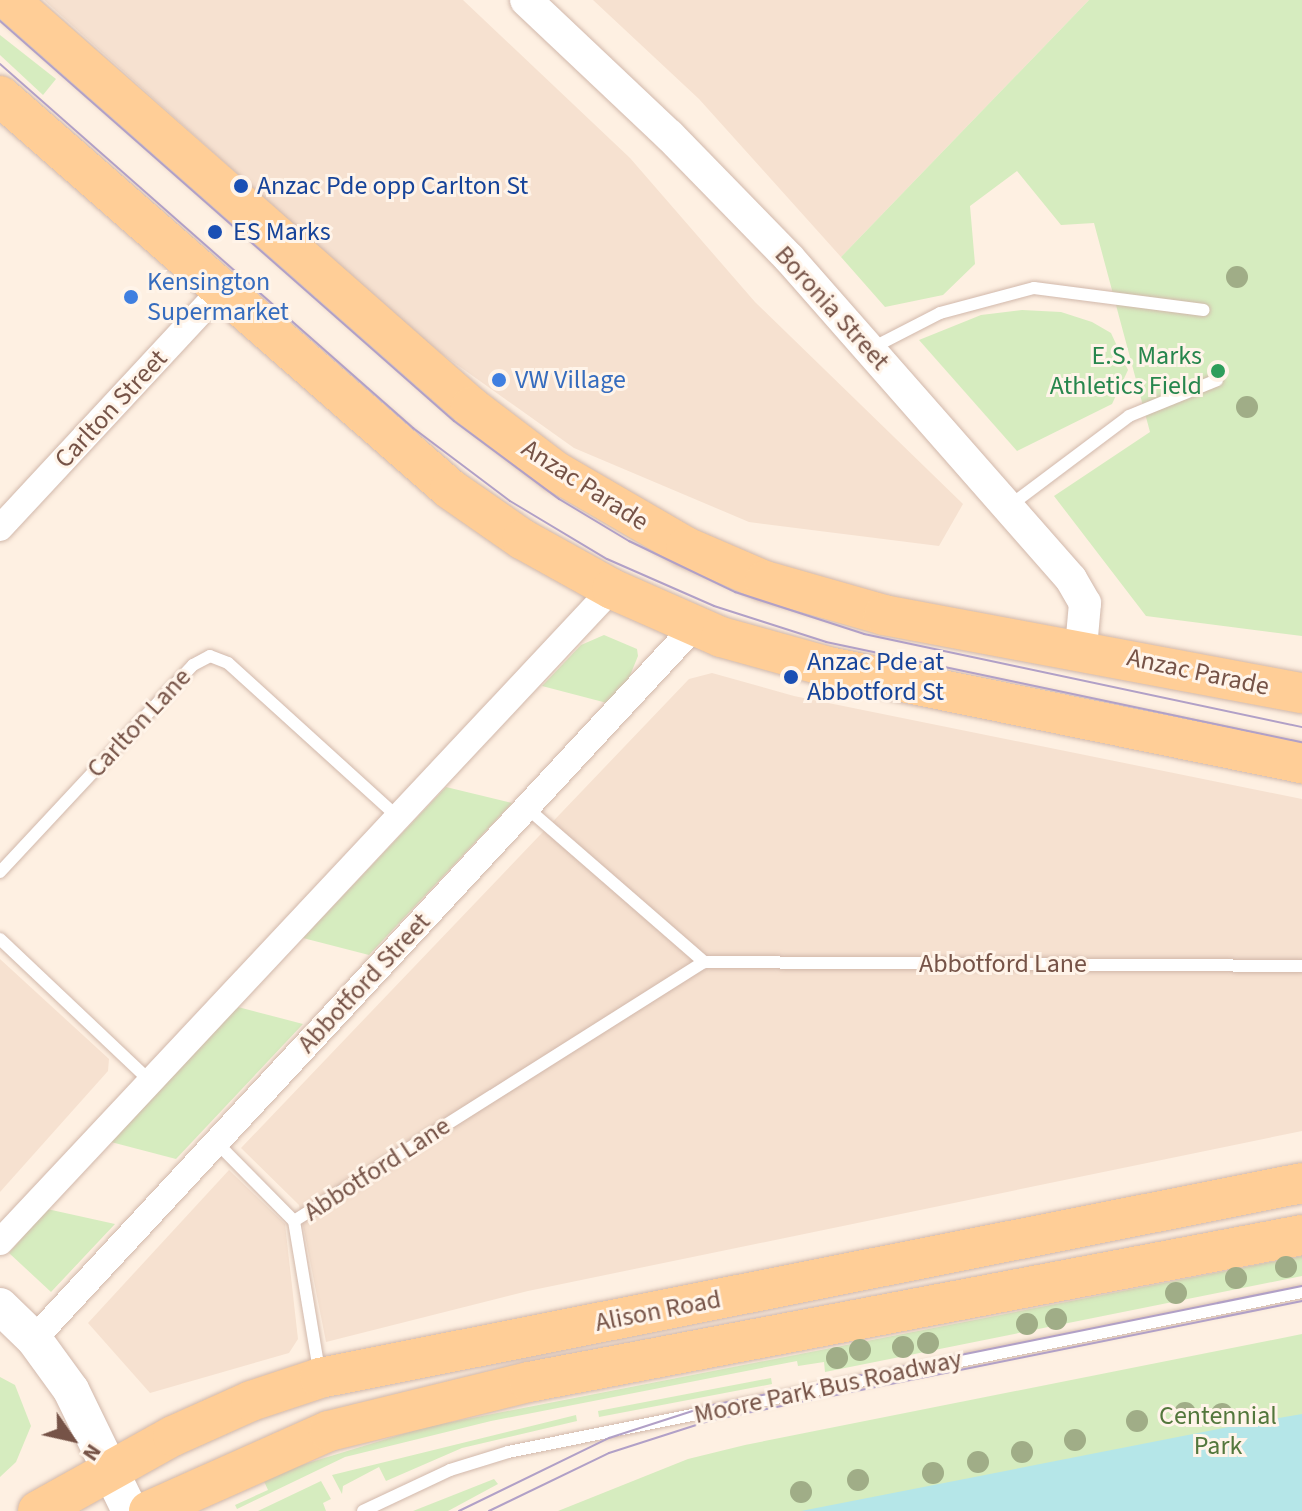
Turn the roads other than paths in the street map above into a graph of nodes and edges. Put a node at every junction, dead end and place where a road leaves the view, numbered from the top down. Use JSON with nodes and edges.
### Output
{"nodes":[{"id":1,"x":9,"y":0,"type":"edge"},
{"id":2,"x":526,"y":0,"type":"edge"},
{"id":3,"x":0,"y":96,"type":"edge"},
{"id":4,"x":221,"y":290,"type":"junction"},
{"id":5,"x":1204,"y":310,"type":"dead end"},
{"id":6,"x":869,"y":349,"type":"junction"},
{"id":7,"x":1217,"y":380,"type":"dead end"},
{"id":8,"x":1008,"y":507,"type":"junction"},
{"id":9,"x":0,"y":528,"type":"edge"},
{"id":10,"x":612,"y":589,"type":"junction"},
{"id":11,"x":695,"y":626,"type":"junction"},
{"id":12,"x":1081,"y":648,"type":"junction"},
{"id":13,"x":1302,"y":693,"type":"edge"},
{"id":14,"x":1302,"y":763,"type":"edge"},
{"id":15,"x":527,"y":808,"type":"junction"},
{"id":16,"x":398,"y":817,"type":"junction"},
{"id":17,"x":0,"y":872,"type":"edge"},
{"id":18,"x":0,"y":939,"type":"edge"},
{"id":19,"x":704,"y":962,"type":"junction"},
{"id":20,"x":1302,"y":966,"type":"edge"},
{"id":21,"x":151,"y":1082,"type":"junction"},
{"id":22,"x":216,"y":1142,"type":"junction"},
{"id":23,"x":1302,"y":1183,"type":"edge"},
{"id":24,"x":294,"y":1221,"type":"junction"},
{"id":25,"x":1302,"y":1235,"type":"edge"},
{"id":26,"x":0,"y":1242,"type":"edge"},
{"id":27,"x":1302,"y":1292,"type":"edge"},
{"id":28,"x":0,"y":1306,"type":"edge"},
{"id":29,"x":34,"y":1339,"type":"junction"},
{"id":30,"x":320,"y":1378,"type":"junction"},
{"id":31,"x":111,"y":1470,"type":"junction"},
{"id":32,"x":38,"y":1511,"type":"edge"},
{"id":33,"x":130,"y":1511,"type":"edge"},
{"id":34,"x":149,"y":1511,"type":"edge"},
{"id":35,"x":363,"y":1511,"type":"edge"}],
"edges":[{"from":1,"to":12,"type":"main road","name":"Anzac Parade"},
{"from":2,"to":6,"type":"street","name":"Boronia Street"},
{"from":3,"to":4,"type":"main road"},
{"from":4,"to":9,"type":"street","name":"Carlton Street"},
{"from":4,"to":10,"type":"main road"},
{"from":5,"to":6,"type":"lane"},
{"from":6,"to":8,"type":"street","name":"Boronia Street"},
{"from":7,"to":8,"type":"lane"},
{"from":8,"to":12,"type":"street","name":"Boronia Street"},
{"from":10,"to":11,"type":"main road"},
{"from":10,"to":16,"type":"street"},
{"from":11,"to":14,"type":"main road"},
{"from":11,"to":15,"type":"street","name":"Abbotford Street"},
{"from":12,"to":13,"type":"main road","name":"Anzac Parade"},
{"from":15,"to":19,"type":"lane"},
{"from":15,"to":22,"type":"street","name":"Abbotford Street"},
{"from":16,"to":17,"type":"lane","name":"Carlton Lane"},
{"from":16,"to":21,"type":"street"},
{"from":18,"to":21,"type":"lane"},
{"from":19,"to":20,"type":"lane","name":"Abbotford Lane"},
{"from":19,"to":24,"type":"lane","name":"Abbotford Lane"},
{"from":21,"to":26,"type":"street"},
{"from":22,"to":24,"type":"lane","name":"Abbotford Lane"},
{"from":22,"to":29,"type":"street","name":"Abbotford Street"},
{"from":23,"to":30,"type":"main road","name":"Alison Road"},
{"from":24,"to":30,"type":"lane","name":"Abbotford Lane"},
{"from":25,"to":34,"type":"main road","name":"Alison Road"},
{"from":27,"to":35,"type":"lane","name":"Moore Park Bus Roadway"},
{"from":28,"to":29,"type":"main road"},
{"from":29,"to":31,"type":"main road"},
{"from":30,"to":31,"type":"main road","name":"Alison Road"},
{"from":31,"to":32,"type":"main road","name":"Alison Road"},
{"from":31,"to":33,"type":"main road"}]}
